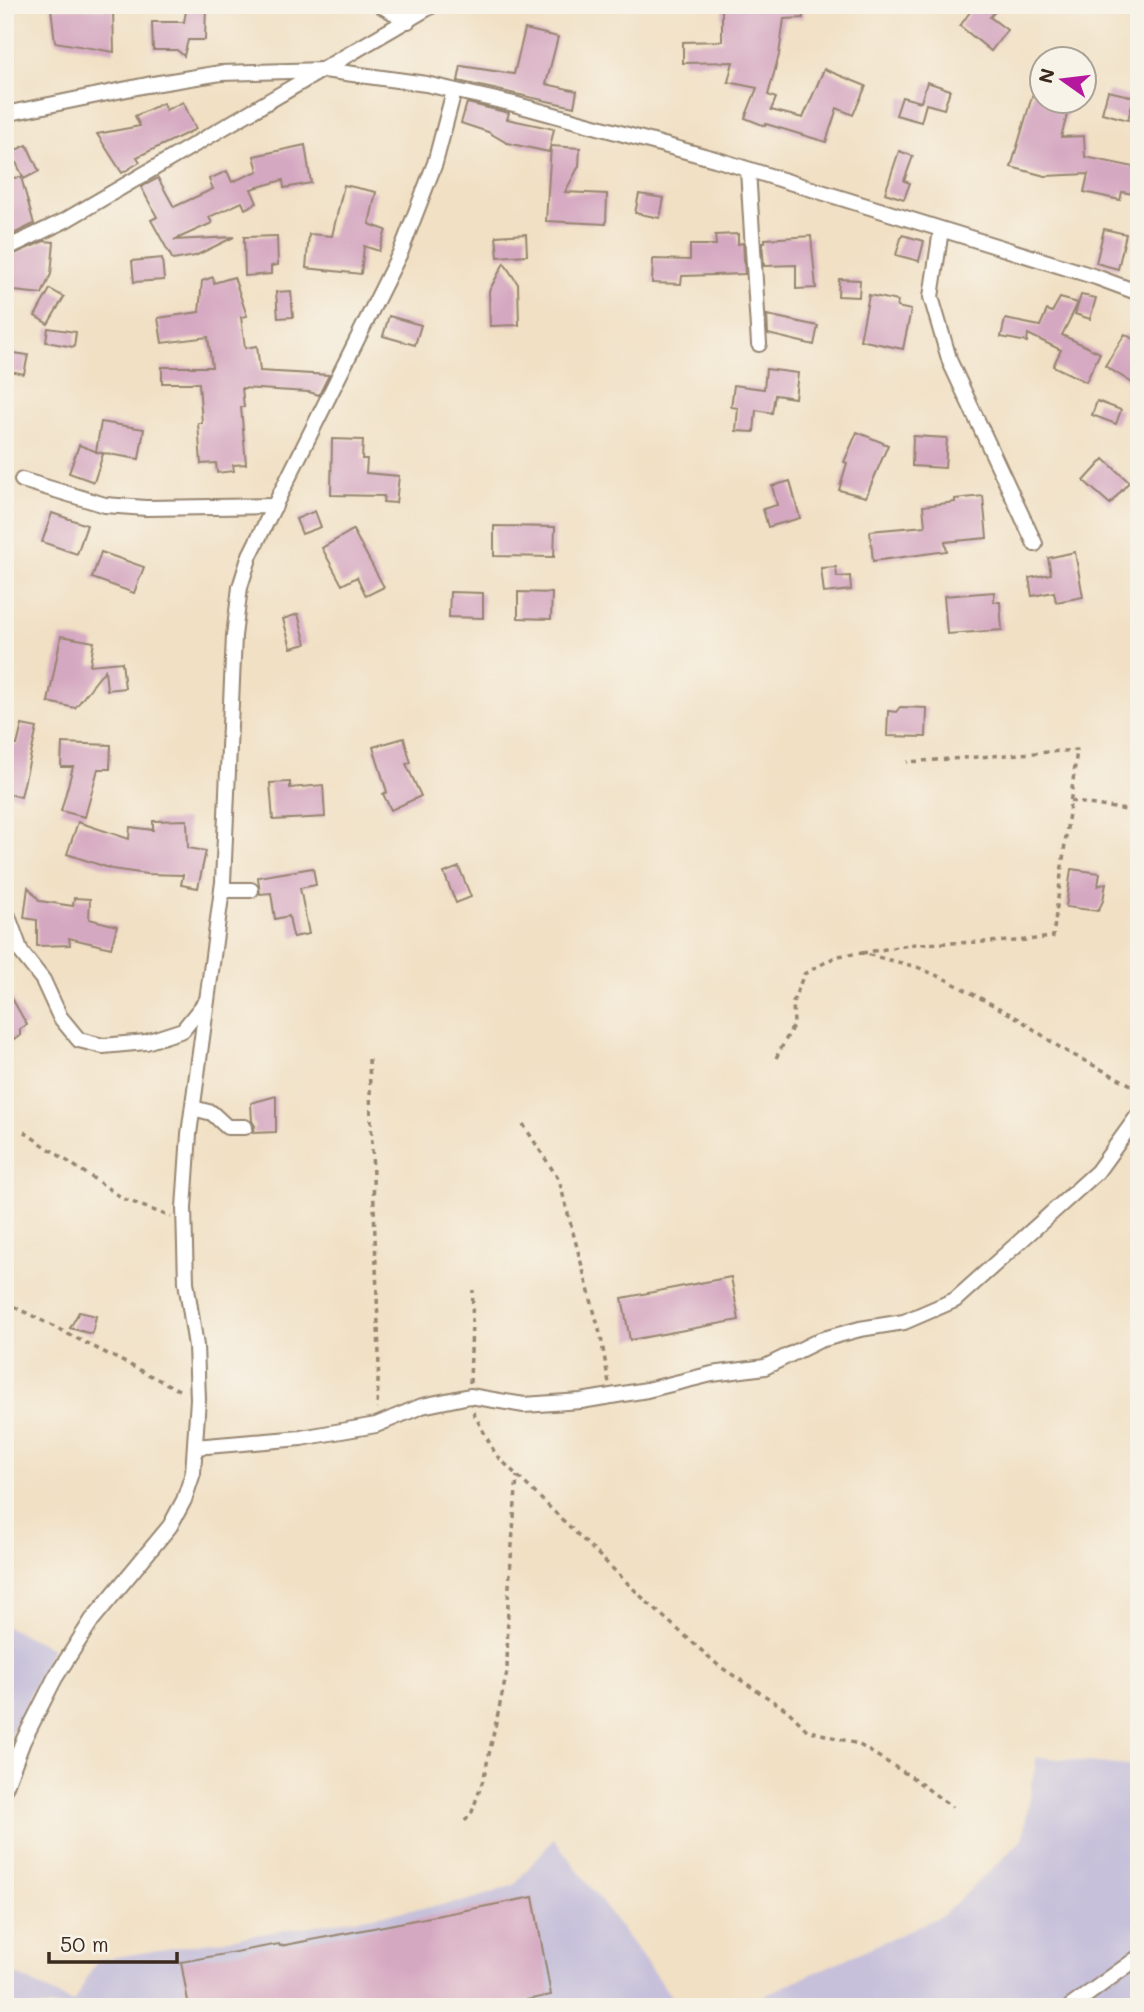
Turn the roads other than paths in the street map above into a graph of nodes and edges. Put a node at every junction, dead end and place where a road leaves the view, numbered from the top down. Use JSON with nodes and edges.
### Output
{"nodes":[{"id":1,"x":380,"y":5,"type":"edge"},
{"id":2,"x":433,"y":5,"type":"edge"},
{"id":3,"x":408,"y":21,"type":"junction"},
{"id":4,"x":324,"y":70,"type":"junction"},
{"id":5,"x":454,"y":91,"type":"junction"},
{"id":6,"x":5,"y":114,"type":"edge"},
{"id":7,"x":748,"y":170,"type":"junction"},
{"id":8,"x":941,"y":230,"type":"junction"},
{"id":9,"x":5,"y":249,"type":"edge"},
{"id":10,"x":1139,"y":293,"type":"edge"},
{"id":11,"x":759,"y":344,"type":"dead end"},
{"id":12,"x":22,"y":480,"type":"dead end"},
{"id":13,"x":275,"y":506,"type":"junction"},
{"id":14,"x":1035,"y":544,"type":"dead end"},
{"id":15,"x":222,"y":890,"type":"junction"},
{"id":16,"x":251,"y":890,"type":"dead end"},
{"id":17,"x":5,"y":908,"type":"edge"},
{"id":18,"x":207,"y":999,"type":"junction"},
{"id":19,"x":193,"y":1108,"type":"junction"},
{"id":20,"x":1139,"y":1114,"type":"edge"},
{"id":21,"x":246,"y":1127,"type":"dead end"},
{"id":22,"x":195,"y":1447,"type":"junction"},
{"id":23,"x":5,"y":1788,"type":"edge"},
{"id":24,"x":1139,"y":1956,"type":"edge"},
{"id":25,"x":1070,"y":2007,"type":"edge"}],
"edges":[{"from":1,"to":3,"type":"street"},
{"from":2,"to":3,"type":"street"},
{"from":3,"to":4,"type":"street"},
{"from":4,"to":5,"type":"street"},
{"from":4,"to":6,"type":"street"},
{"from":4,"to":9,"type":"street"},
{"from":5,"to":7,"type":"street"},
{"from":5,"to":13,"type":"street"},
{"from":7,"to":8,"type":"street"},
{"from":7,"to":11,"type":"street"},
{"from":8,"to":10,"type":"street"},
{"from":8,"to":14,"type":"street"},
{"from":12,"to":13,"type":"street"},
{"from":13,"to":15,"type":"street"},
{"from":15,"to":16,"type":"street"},
{"from":15,"to":18,"type":"street"},
{"from":17,"to":18,"type":"street"},
{"from":18,"to":19,"type":"street"},
{"from":19,"to":21,"type":"street"},
{"from":19,"to":22,"type":"street"},
{"from":20,"to":22,"type":"street"},
{"from":22,"to":23,"type":"street"},
{"from":24,"to":25,"type":"street"}]}
